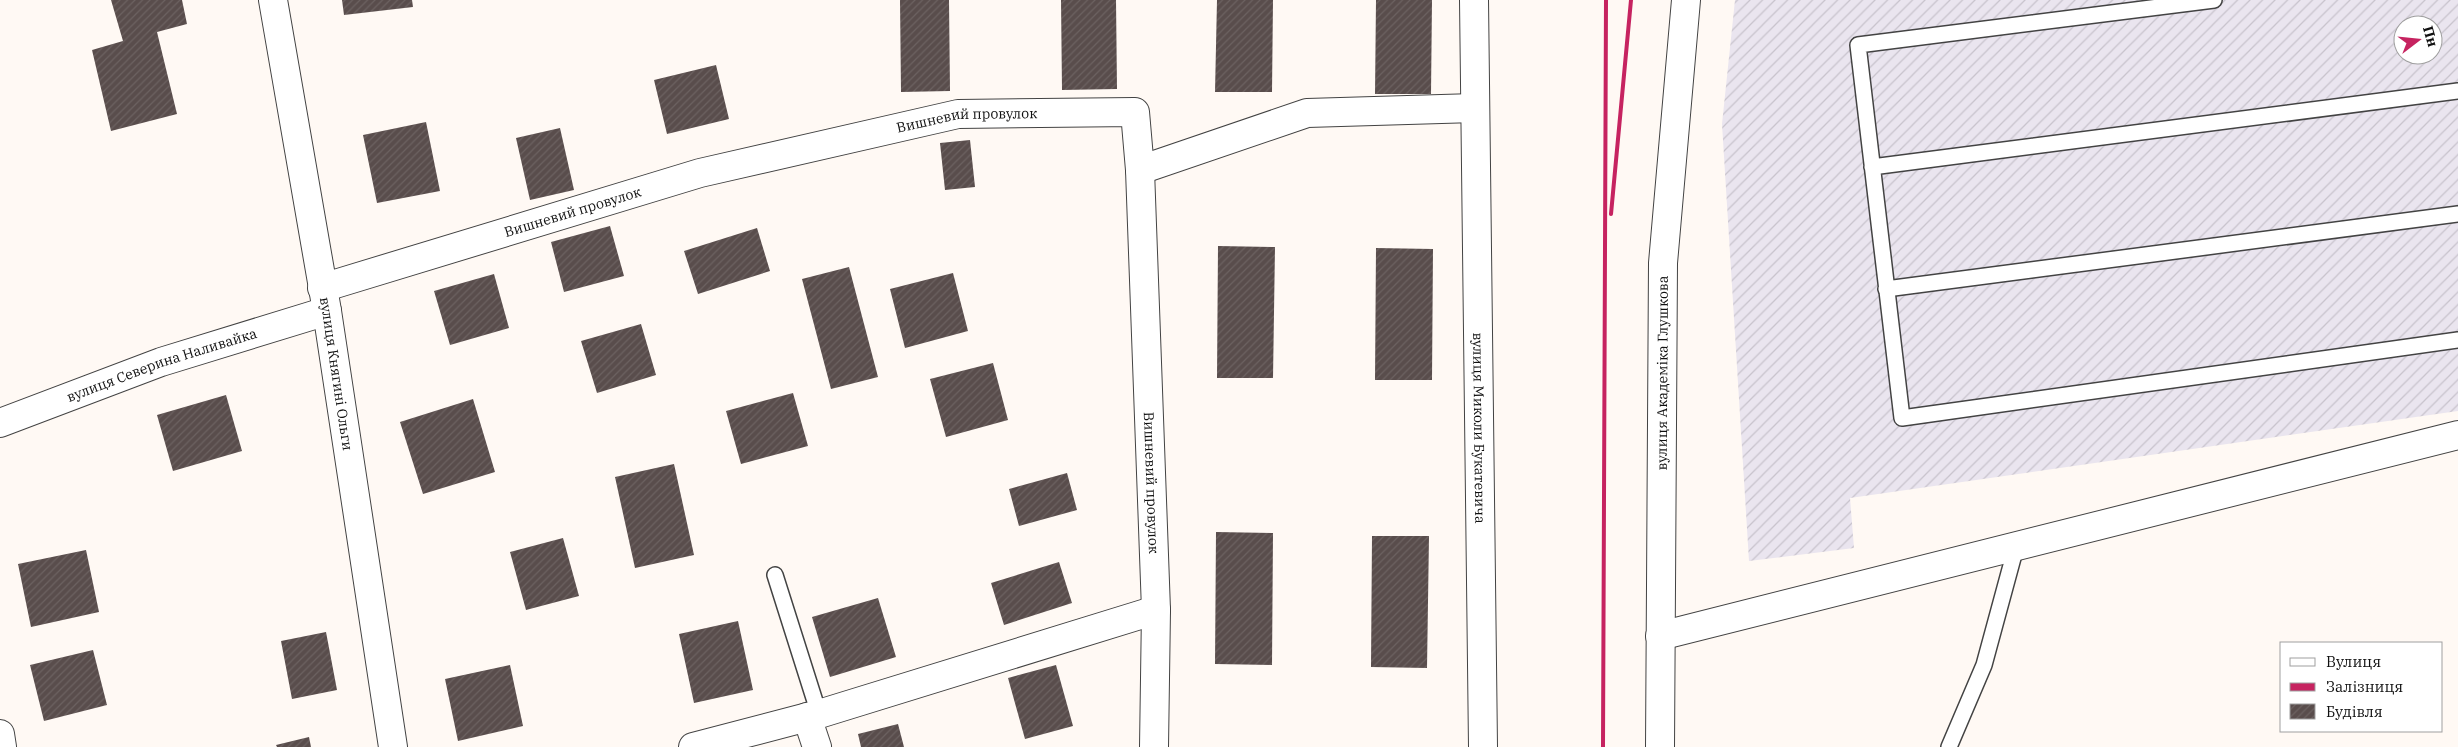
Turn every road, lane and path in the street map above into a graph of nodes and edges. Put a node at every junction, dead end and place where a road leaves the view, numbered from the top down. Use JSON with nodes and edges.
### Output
{"nodes":[{"id":1,"x":273,"y":0,"type":"edge"},
{"id":2,"x":1474,"y":0,"type":"edge"},
{"id":3,"x":1686,"y":0,"type":"edge"},
{"id":4,"x":2214,"y":0,"type":"edge"},
{"id":5,"x":2458,"y":92,"type":"edge"},
{"id":6,"x":1475,"y":108,"type":"junction"},
{"id":7,"x":1872,"y":167,"type":"junction"},
{"id":8,"x":1140,"y":170,"type":"junction"},
{"id":9,"x":2458,"y":214,"type":"edge"},
{"id":10,"x":1886,"y":289,"type":"junction"},
{"id":11,"x":325,"y":300,"type":"junction"},
{"id":12,"x":2458,"y":340,"type":"edge"},
{"id":13,"x":0,"y":423,"type":"edge"},
{"id":14,"x":2458,"y":435,"type":"edge"},
{"id":15,"x":2016,"y":547,"type":"junction"},
{"id":16,"x":775,"y":576,"type":"dead end"},
{"id":17,"x":1156,"y":610,"type":"junction"},
{"id":18,"x":1660,"y":636,"type":"junction"},
{"id":19,"x":813,"y":715,"type":"junction"},
{"id":20,"x":0,"y":734,"type":"edge"},
{"id":21,"x":2,"y":747,"type":"edge"},
{"id":22,"x":393,"y":747,"type":"edge"},
{"id":23,"x":693,"y":747,"type":"edge"},
{"id":24,"x":817,"y":747,"type":"edge"},
{"id":25,"x":1154,"y":747,"type":"edge"},
{"id":26,"x":1483,"y":747,"type":"edge"},
{"id":27,"x":1660,"y":747,"type":"edge"},
{"id":28,"x":1949,"y":747,"type":"edge"}],
"edges":[{"from":1,"to":11,"type":"street","name":"вулиця Княгині Ольги"},
{"from":2,"to":6,"type":"street","name":"вулиця Миколи Букатевича"},
{"from":3,"to":18,"type":"street","name":"вулиця Академіка Глушкова"},
{"from":4,"to":7,"type":"lane"},
{"from":5,"to":7,"type":"lane"},
{"from":6,"to":8,"type":"street"},
{"from":6,"to":26,"type":"street","name":"вулиця Миколи Букатевича"},
{"from":7,"to":10,"type":"lane"},
{"from":8,"to":11,"type":"street","name":"Вишневий провулок"},
{"from":8,"to":17,"type":"street","name":"Вишневий провулок"},
{"from":9,"to":10,"type":"lane"},
{"from":10,"to":12,"type":"lane"},
{"from":11,"to":13,"type":"street","name":"вулиця Северина Наливайка"},
{"from":11,"to":22,"type":"street","name":"вулиця Княгині Ольги"},
{"from":14,"to":15,"type":"street"},
{"from":15,"to":18,"type":"street"},
{"from":15,"to":28,"type":"lane"},
{"from":16,"to":19,"type":"lane"},
{"from":17,"to":19,"type":"street"},
{"from":17,"to":25,"type":"street","name":"Вишневий провулок"},
{"from":18,"to":27,"type":"street","name":"вулиця Академіка Глушкова"},
{"from":19,"to":23,"type":"street"},
{"from":19,"to":24,"type":"street"},
{"from":20,"to":21,"type":"street"}]}
